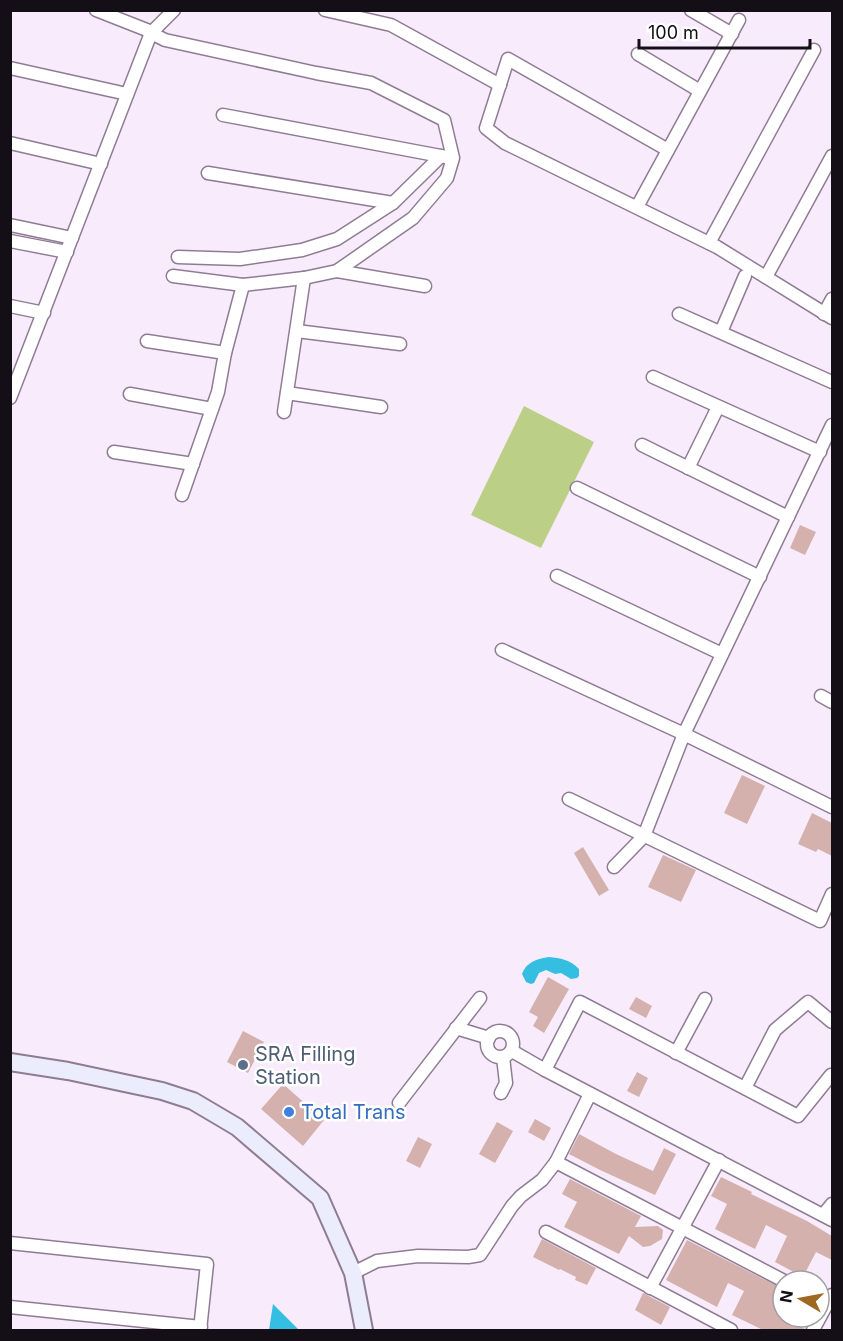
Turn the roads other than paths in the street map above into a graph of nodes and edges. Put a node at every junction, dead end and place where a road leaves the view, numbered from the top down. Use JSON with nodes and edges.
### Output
{"nodes":[{"id":1,"x":96,"y":10,"type":"edge"},
{"id":2,"x":174,"y":10,"type":"edge"},
{"id":3,"x":325,"y":10,"type":"edge"},
{"id":4,"x":693,"y":11,"type":"edge"},
{"id":5,"x":740,"y":20,"type":"dead end"},
{"id":6,"x":152,"y":33,"type":"junction"},
{"id":7,"x":732,"y":34,"type":"junction"},
{"id":8,"x":814,"y":50,"type":"dead end"},
{"id":9,"x":638,"y":54,"type":"dead end"},
{"id":10,"x":10,"y":68,"type":"edge"},
{"id":11,"x":500,"y":85,"type":"junction"},
{"id":12,"x":700,"y":91,"type":"junction"},
{"id":13,"x":128,"y":94,"type":"junction"},
{"id":14,"x":223,"y":115,"type":"dead end"},
{"id":15,"x":10,"y":143,"type":"edge"},
{"id":16,"x":668,"y":150,"type":"junction"},
{"id":17,"x":832,"y":156,"type":"edge"},
{"id":18,"x":447,"y":157,"type":"junction"},
{"id":19,"x":101,"y":164,"type":"junction"},
{"id":20,"x":208,"y":173,"type":"dead end"},
{"id":21,"x":393,"y":203,"type":"junction"},
{"id":22,"x":637,"y":207,"type":"junction"},
{"id":23,"x":10,"y":225,"type":"edge"},
{"id":24,"x":72,"y":238,"type":"junction"},
{"id":25,"x":10,"y":241,"type":"edge"},
{"id":26,"x":709,"y":243,"type":"junction"},
{"id":27,"x":67,"y":252,"type":"junction"},
{"id":28,"x":178,"y":257,"type":"dead end"},
{"id":29,"x":337,"y":271,"type":"junction"},
{"id":30,"x":173,"y":276,"type":"dead end"},
{"id":31,"x":745,"y":276,"type":"dead end"},
{"id":32,"x":766,"y":277,"type":"junction"},
{"id":33,"x":304,"y":278,"type":"junction"},
{"id":34,"x":243,"y":285,"type":"junction"},
{"id":35,"x":425,"y":286,"type":"dead end"},
{"id":36,"x":832,"y":299,"type":"edge"},
{"id":37,"x":10,"y":306,"type":"edge"},
{"id":38,"x":44,"y":313,"type":"junction"},
{"id":39,"x":679,"y":314,"type":"dead end"},
{"id":40,"x":828,"y":316,"type":"edge"},
{"id":41,"x":297,"y":331,"type":"junction"},
{"id":42,"x":721,"y":332,"type":"junction"},
{"id":43,"x":147,"y":341,"type":"dead end"},
{"id":44,"x":400,"y":344,"type":"dead end"},
{"id":45,"x":225,"y":353,"type":"junction"},
{"id":46,"x":16,"y":368,"type":"edge"},
{"id":47,"x":653,"y":378,"type":"dead end"},
{"id":48,"x":832,"y":381,"type":"edge"},
{"id":49,"x":287,"y":393,"type":"junction"},
{"id":50,"x":130,"y":394,"type":"dead end"},
{"id":51,"x":10,"y":398,"type":"edge"},
{"id":52,"x":381,"y":406,"type":"dead end"},
{"id":53,"x":718,"y":406,"type":"junction"},
{"id":54,"x":212,"y":409,"type":"junction"},
{"id":55,"x":284,"y":412,"type":"dead end"},
{"id":56,"x":832,"y":425,"type":"edge"},
{"id":57,"x":642,"y":445,"type":"dead end"},
{"id":58,"x":114,"y":452,"type":"dead end"},
{"id":59,"x":820,"y":452,"type":"junction"},
{"id":60,"x":193,"y":464,"type":"junction"},
{"id":61,"x":688,"y":468,"type":"junction"},
{"id":62,"x":577,"y":488,"type":"dead end"},
{"id":63,"x":182,"y":495,"type":"dead end"},
{"id":64,"x":788,"y":517,"type":"junction"},
{"id":65,"x":557,"y":576,"type":"dead end"},
{"id":66,"x":759,"y":577,"type":"junction"},
{"id":67,"x":502,"y":650,"type":"dead end"},
{"id":68,"x":722,"y":654,"type":"junction"},
{"id":69,"x":820,"y":696,"type":"dead end"},
{"id":70,"x":832,"y":702,"type":"edge"},
{"id":71,"x":684,"y":734,"type":"junction"},
{"id":72,"x":569,"y":800,"type":"dead end"},
{"id":73,"x":832,"y":807,"type":"edge"},
{"id":74,"x":644,"y":836,"type":"junction"},
{"id":75,"x":614,"y":867,"type":"dead end"},
{"id":76,"x":832,"y":894,"type":"edge"},
{"id":77,"x":480,"y":998,"type":"dead end"},
{"id":78,"x":705,"y":999,"type":"dead end"},
{"id":79,"x":832,"y":1022,"type":"edge"},
{"id":80,"x":456,"y":1028,"type":"junction"},
{"id":81,"x":489,"y":1038,"type":"junction"},
{"id":82,"x":676,"y":1053,"type":"junction"},
{"id":83,"x":508,"y":1054,"type":"junction"},
{"id":84,"x":10,"y":1062,"type":"edge"},
{"id":85,"x":545,"y":1070,"type":"junction"},
{"id":86,"x":831,"y":1075,"type":"dead end"},
{"id":87,"x":745,"y":1089,"type":"junction"},
{"id":88,"x":501,"y":1093,"type":"dead end"},
{"id":89,"x":590,"y":1094,"type":"junction"},
{"id":90,"x":399,"y":1103,"type":"dead end"},
{"id":91,"x":719,"y":1161,"type":"junction"},
{"id":92,"x":555,"y":1162,"type":"junction"},
{"id":93,"x":832,"y":1204,"type":"edge"},
{"id":94,"x":828,"y":1218,"type":"edge"},
{"id":95,"x":684,"y":1228,"type":"junction"},
{"id":96,"x":546,"y":1233,"type":"dead end"},
{"id":97,"x":10,"y":1243,"type":"edge"},
{"id":98,"x":353,"y":1273,"type":"junction"},
{"id":99,"x":771,"y":1274,"type":"edge"},
{"id":100,"x":651,"y":1288,"type":"junction"},
{"id":101,"x":10,"y":1306,"type":"edge"},
{"id":102,"x":200,"y":1329,"type":"edge"},
{"id":103,"x":364,"y":1330,"type":"edge"},
{"id":104,"x":731,"y":1330,"type":"edge"}],
"edges":[{"from":1,"to":6,"type":"street"},
{"from":2,"to":6,"type":"street"},
{"from":3,"to":11,"type":"street"},
{"from":4,"to":7,"type":"street"},
{"from":5,"to":7,"type":"street"},
{"from":6,"to":13,"type":"street"},
{"from":6,"to":18,"type":"street"},
{"from":7,"to":12,"type":"street"},
{"from":8,"to":26,"type":"street"},
{"from":9,"to":12,"type":"street"},
{"from":10,"to":13,"type":"street"},
{"from":11,"to":16,"type":"street"},
{"from":11,"to":22,"type":"street"},
{"from":12,"to":16,"type":"street"},
{"from":13,"to":19,"type":"street"},
{"from":14,"to":18,"type":"street"},
{"from":15,"to":19,"type":"street"},
{"from":16,"to":22,"type":"street"},
{"from":17,"to":32,"type":"street"},
{"from":18,"to":21,"type":"street"},
{"from":18,"to":29,"type":"street"},
{"from":19,"to":24,"type":"street"},
{"from":20,"to":21,"type":"street"},
{"from":21,"to":28,"type":"street"},
{"from":22,"to":26,"type":"street"},
{"from":23,"to":24,"type":"street"},
{"from":24,"to":27,"type":"street"},
{"from":25,"to":27,"type":"street"},
{"from":26,"to":32,"type":"street"},
{"from":27,"to":38,"type":"street"},
{"from":29,"to":33,"type":"street"},
{"from":29,"to":35,"type":"street"},
{"from":30,"to":34,"type":"street"},
{"from":31,"to":42,"type":"street"},
{"from":32,"to":40,"type":"street"},
{"from":33,"to":34,"type":"street"},
{"from":33,"to":41,"type":"street"},
{"from":34,"to":45,"type":"street"},
{"from":36,"to":40,"type":"street"},
{"from":37,"to":38,"type":"street"},
{"from":38,"to":46,"type":"street"},
{"from":39,"to":42,"type":"street"},
{"from":41,"to":44,"type":"street"},
{"from":41,"to":49,"type":"street"},
{"from":42,"to":48,"type":"street"},
{"from":43,"to":45,"type":"street"},
{"from":45,"to":54,"type":"street"},
{"from":46,"to":51,"type":"street"},
{"from":47,"to":53,"type":"street"},
{"from":49,"to":52,"type":"street"},
{"from":49,"to":55,"type":"street"},
{"from":50,"to":54,"type":"street"},
{"from":53,"to":59,"type":"street"},
{"from":53,"to":61,"type":"street"},
{"from":54,"to":60,"type":"street"},
{"from":56,"to":59,"type":"street"},
{"from":57,"to":61,"type":"street"},
{"from":58,"to":60,"type":"street"},
{"from":59,"to":64,"type":"street"},
{"from":60,"to":63,"type":"street"},
{"from":61,"to":64,"type":"street"},
{"from":62,"to":66,"type":"street"},
{"from":64,"to":66,"type":"street"},
{"from":65,"to":68,"type":"street"},
{"from":66,"to":68,"type":"street"},
{"from":67,"to":71,"type":"street"},
{"from":68,"to":71,"type":"street"},
{"from":69,"to":70,"type":"street"},
{"from":71,"to":73,"type":"street"},
{"from":71,"to":74,"type":"street"},
{"from":72,"to":74,"type":"street"},
{"from":74,"to":75,"type":"street"},
{"from":74,"to":76,"type":"street"},
{"from":77,"to":80,"type":"street"},
{"from":78,"to":82,"type":"street"},
{"from":79,"to":87,"type":"street"},
{"from":80,"to":81,"type":"street"},
{"from":80,"to":90,"type":"street"},
{"from":81,"to":83,"type":"street"},
{"from":81,"to":83,"type":"street"},
{"from":82,"to":85,"type":"street"},
{"from":82,"to":87,"type":"street"},
{"from":83,"to":85,"type":"street"},
{"from":83,"to":88,"type":"street"},
{"from":84,"to":98,"type":"main road"},
{"from":85,"to":89,"type":"street"},
{"from":86,"to":87,"type":"street"},
{"from":89,"to":91,"type":"street"},
{"from":89,"to":92,"type":"street"},
{"from":91,"to":94,"type":"street"},
{"from":91,"to":95,"type":"street"},
{"from":92,"to":95,"type":"street"},
{"from":92,"to":98,"type":"street"},
{"from":93,"to":94,"type":"street"},
{"from":95,"to":99,"type":"street"},
{"from":95,"to":100,"type":"street"},
{"from":96,"to":100,"type":"street"},
{"from":97,"to":102,"type":"street"},
{"from":98,"to":103,"type":"main road"},
{"from":100,"to":104,"type":"street"},
{"from":101,"to":102,"type":"street"}]}
